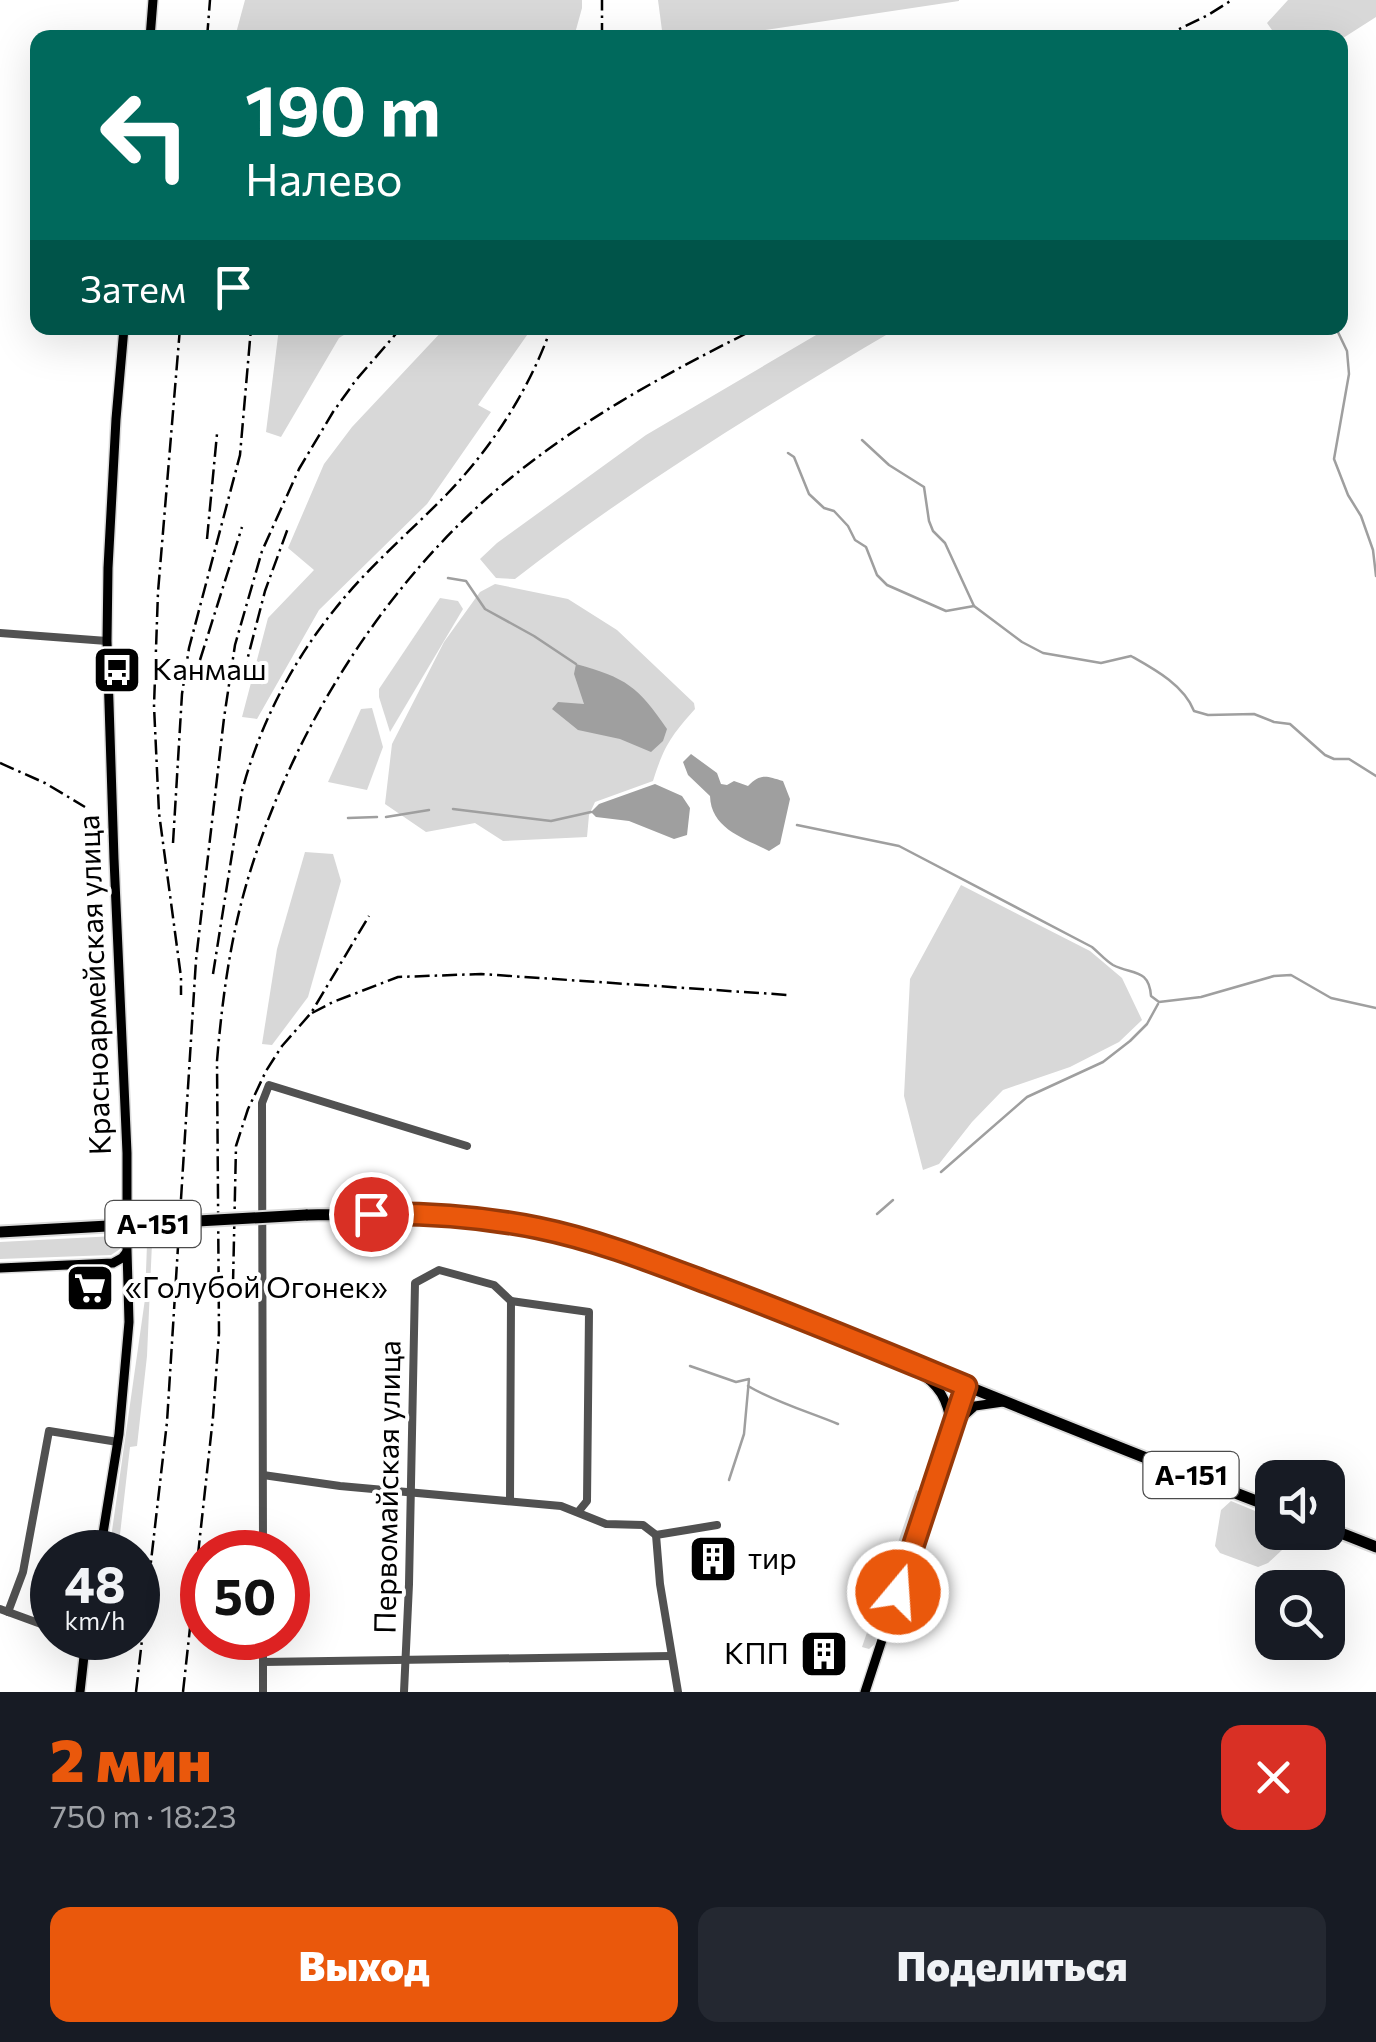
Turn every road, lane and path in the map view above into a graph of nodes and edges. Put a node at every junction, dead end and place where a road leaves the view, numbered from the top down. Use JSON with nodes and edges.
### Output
{"nodes":[{"id":1,"x":153,"y":0,"type":"edge"},
{"id":2,"x":151,"y":30,"type":"edge"},
{"id":3,"x":123,"y":335,"type":"edge"},
{"id":4,"x":0,"y":633,"type":"edge"},
{"id":5,"x":107,"y":641,"type":"junction"},
{"id":6,"x":467,"y":1146,"type":"dead end"},
{"id":7,"x":0,"y":1232,"type":"edge"},
{"id":8,"x":127,"y":1250,"type":"junction"},
{"id":9,"x":113,"y":1263,"type":"junction"},
{"id":10,"x":0,"y":1268,"type":"edge"},
{"id":11,"x":128,"y":1285,"type":"junction"},
{"id":12,"x":511,"y":1302,"type":"junction"},
{"id":13,"x":891,"y":1356,"type":"junction"},
{"id":14,"x":966,"y":1386,"type":"junction"},
{"id":15,"x":1004,"y":1401,"type":"junction"},
{"id":16,"x":951,"y":1429,"type":"junction"},
{"id":17,"x":118,"y":1442,"type":"junction"},
{"id":18,"x":263,"y":1475,"type":"junction"},
{"id":19,"x":411,"y":1492,"type":"junction"},
{"id":20,"x":510,"y":1500,"type":"junction"},
{"id":21,"x":1255,"y":1500,"type":"edge"},
{"id":22,"x":578,"y":1512,"type":"junction"},
{"id":23,"x":717,"y":1525,"type":"dead end"},
{"id":24,"x":104,"y":1530,"type":"edge"},
{"id":25,"x":263,"y":1530,"type":"edge"},
{"id":26,"x":656,"y":1535,"type":"junction"},
{"id":27,"x":1345,"y":1535,"type":"edge"},
{"id":28,"x":1376,"y":1547,"type":"edge"},
{"id":29,"x":4,"y":1611,"type":"edge"},
{"id":30,"x":30,"y":1620,"type":"edge"},
{"id":31,"x":671,"y":1656,"type":"junction"},
{"id":32,"x":82,"y":1660,"type":"edge"},
{"id":33,"x":406,"y":1661,"type":"junction"},
{"id":34,"x":263,"y":1662,"type":"joint"},
{"id":35,"x":80,"y":1692,"type":"edge"},
{"id":36,"x":263,"y":1692,"type":"edge"},
{"id":37,"x":404,"y":1692,"type":"edge"},
{"id":38,"x":678,"y":1692,"type":"edge"},
{"id":39,"x":865,"y":1692,"type":"edge"}],
"edges":[{"from":1,"to":2,"type":"main road"},
{"from":3,"to":5,"type":"main road","name":"Красноармейская улица"},
{"from":4,"to":5,"type":"street"},
{"from":5,"to":8,"type":"main road","name":"Красноармейская улица"},
{"from":6,"to":18,"type":"street"},
{"from":7,"to":13,"type":"highway","number":"А-151","bridge":true},
{"from":8,"to":9,"type":"main road"},
{"from":8,"to":11,"type":"main road","name":"Красноармейская улица"},
{"from":9,"to":10,"type":"main road"},
{"from":9,"to":11,"type":"main road"},
{"from":11,"to":17,"type":"main road","name":"Красноармейская улица"},
{"from":12,"to":19,"type":"street","name":"Первомайская улица"},
{"from":12,"to":20,"type":"street"},
{"from":12,"to":22,"type":"street"},
{"from":13,"to":14,"type":"highway","number":"А-151"},
{"from":13,"to":16,"type":"main road"},
{"from":14,"to":15,"type":"highway","number":"А-151"},
{"from":14,"to":16,"type":"main road"},
{"from":15,"to":16,"type":"main road"},
{"from":15,"to":21,"type":"highway","number":"А-151"},
{"from":16,"to":39,"type":"main road"},
{"from":17,"to":24,"type":"main road","name":"Красноармейская улица"},
{"from":17,"to":29,"type":"street"},
{"from":18,"to":19,"type":"street"},
{"from":18,"to":25,"type":"street"},
{"from":19,"to":20,"type":"street"},
{"from":19,"to":33,"type":"street","name":"Первомайская улица"},
{"from":20,"to":22,"type":"street"},
{"from":22,"to":26,"type":"street"},
{"from":23,"to":26,"type":"street"},
{"from":26,"to":31,"type":"street"},
{"from":27,"to":28,"type":"highway"},
{"from":29,"to":30,"type":"street"},
{"from":31,"to":33,"type":"street"},
{"from":31,"to":38,"type":"street"},
{"from":32,"to":35,"type":"main road"},
{"from":33,"to":34,"type":"street"},
{"from":33,"to":37,"type":"street","name":"Первомайская улица"},
{"from":34,"to":36,"type":"street"}]}
